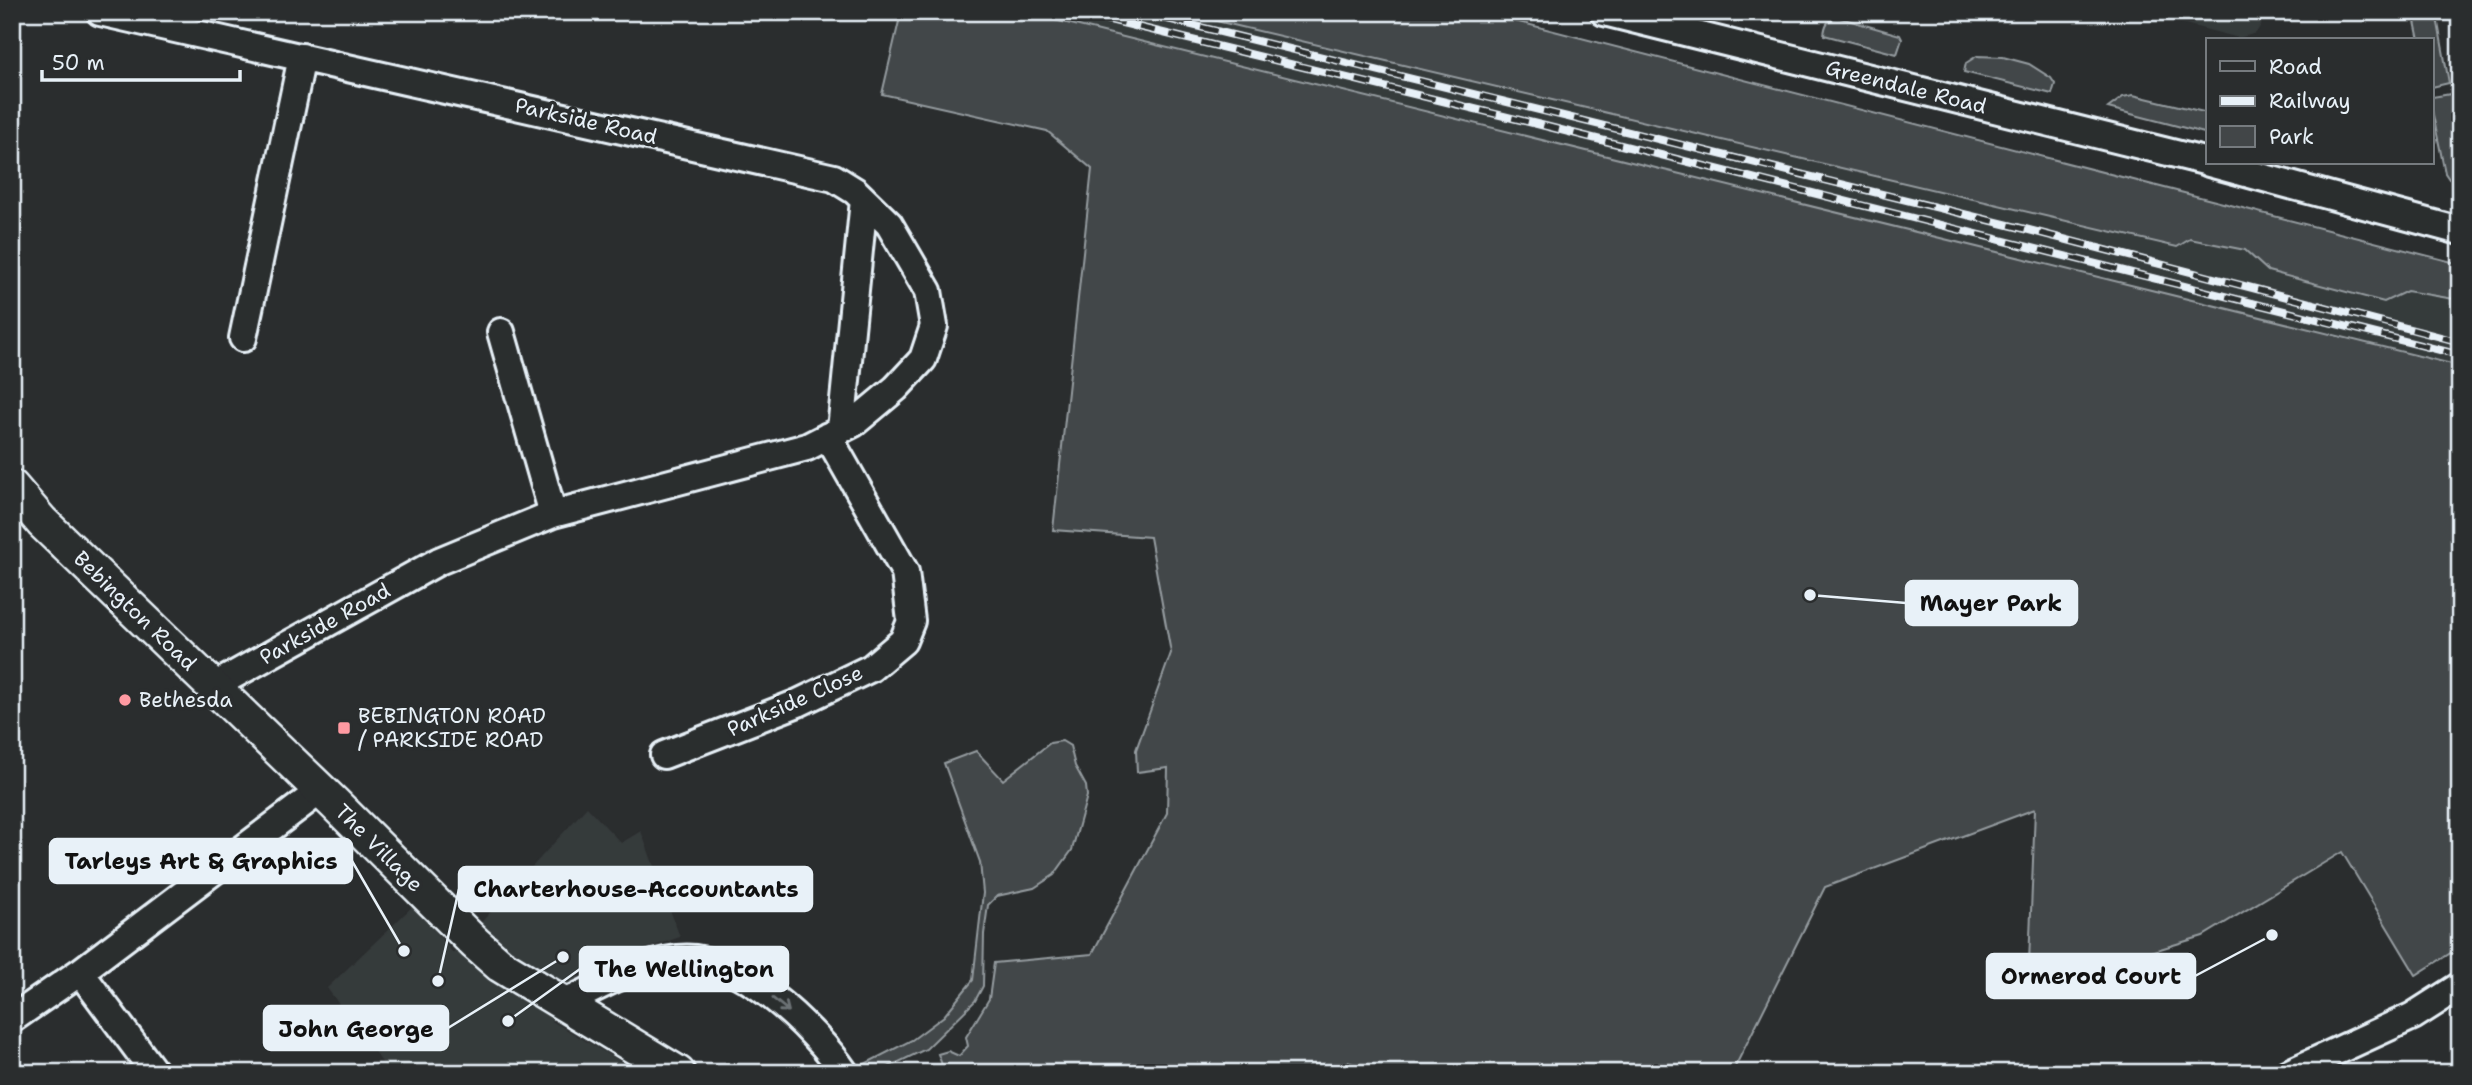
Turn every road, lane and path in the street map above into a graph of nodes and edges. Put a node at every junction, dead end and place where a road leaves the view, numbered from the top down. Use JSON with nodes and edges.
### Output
{"nodes":[{"id":1,"x":100,"y":12,"type":"edge"},
{"id":2,"x":1604,"y":12,"type":"edge"},
{"id":3,"x":302,"y":57,"type":"junction"},
{"id":4,"x":2206,"y":162,"type":"edge"},
{"id":5,"x":2212,"y":164,"type":"edge"},
{"id":6,"x":864,"y":200,"type":"junction"},
{"id":7,"x":2460,"y":231,"type":"edge"},
{"id":8,"x":501,"y":332,"type":"dead end"},
{"id":9,"x":243,"y":338,"type":"dead end"},
{"id":10,"x":834,"y":433,"type":"junction"},
{"id":11,"x":12,"y":487,"type":"edge"},
{"id":12,"x":553,"y":514,"type":"junction"},
{"id":13,"x":214,"y":687,"type":"junction"},
{"id":14,"x":664,"y":755,"type":"dead end"},
{"id":15,"x":321,"y":790,"type":"junction"},
{"id":16,"x":80,"y":972,"type":"junction"},
{"id":17,"x":2460,"y":986,"type":"edge"},
{"id":18,"x":563,"y":1004,"type":"junction"},
{"id":19,"x":12,"y":1020,"type":"edge"},
{"id":20,"x":155,"y":1073,"type":"edge"},
{"id":21,"x":678,"y":1073,"type":"edge"},
{"id":22,"x":845,"y":1073,"type":"edge"},
{"id":23,"x":2290,"y":1073,"type":"edge"}],
"edges":[{"from":1,"to":3,"type":"street","name":"Parkside Road"},
{"from":2,"to":4,"type":"street","name":"Greendale Road"},
{"from":3,"to":6,"type":"street","name":"Parkside Road"},
{"from":3,"to":9,"type":"street"},
{"from":5,"to":7,"type":"street","name":"Greendale Road"},
{"from":6,"to":10,"type":"street"},
{"from":6,"to":10,"type":"street","name":"Parkside Road"},
{"from":8,"to":12,"type":"street"},
{"from":10,"to":12,"type":"street","name":"Parkside Road"},
{"from":10,"to":14,"type":"street","name":"Parkside Close"},
{"from":11,"to":13,"type":"main road","name":"Bebington Road"},
{"from":12,"to":13,"type":"street","name":"Parkside Road"},
{"from":13,"to":15,"type":"main road","name":"Bebington Road"},
{"from":15,"to":16,"type":"street"},
{"from":15,"to":18,"type":"main road","name":"The Village"},
{"from":16,"to":19,"type":"street"},
{"from":16,"to":20,"type":"street"},
{"from":17,"to":23,"type":"street"},
{"from":18,"to":21,"type":"main road","name":"The Village"},
{"from":18,"to":22,"type":"street","one_way":true}]}
